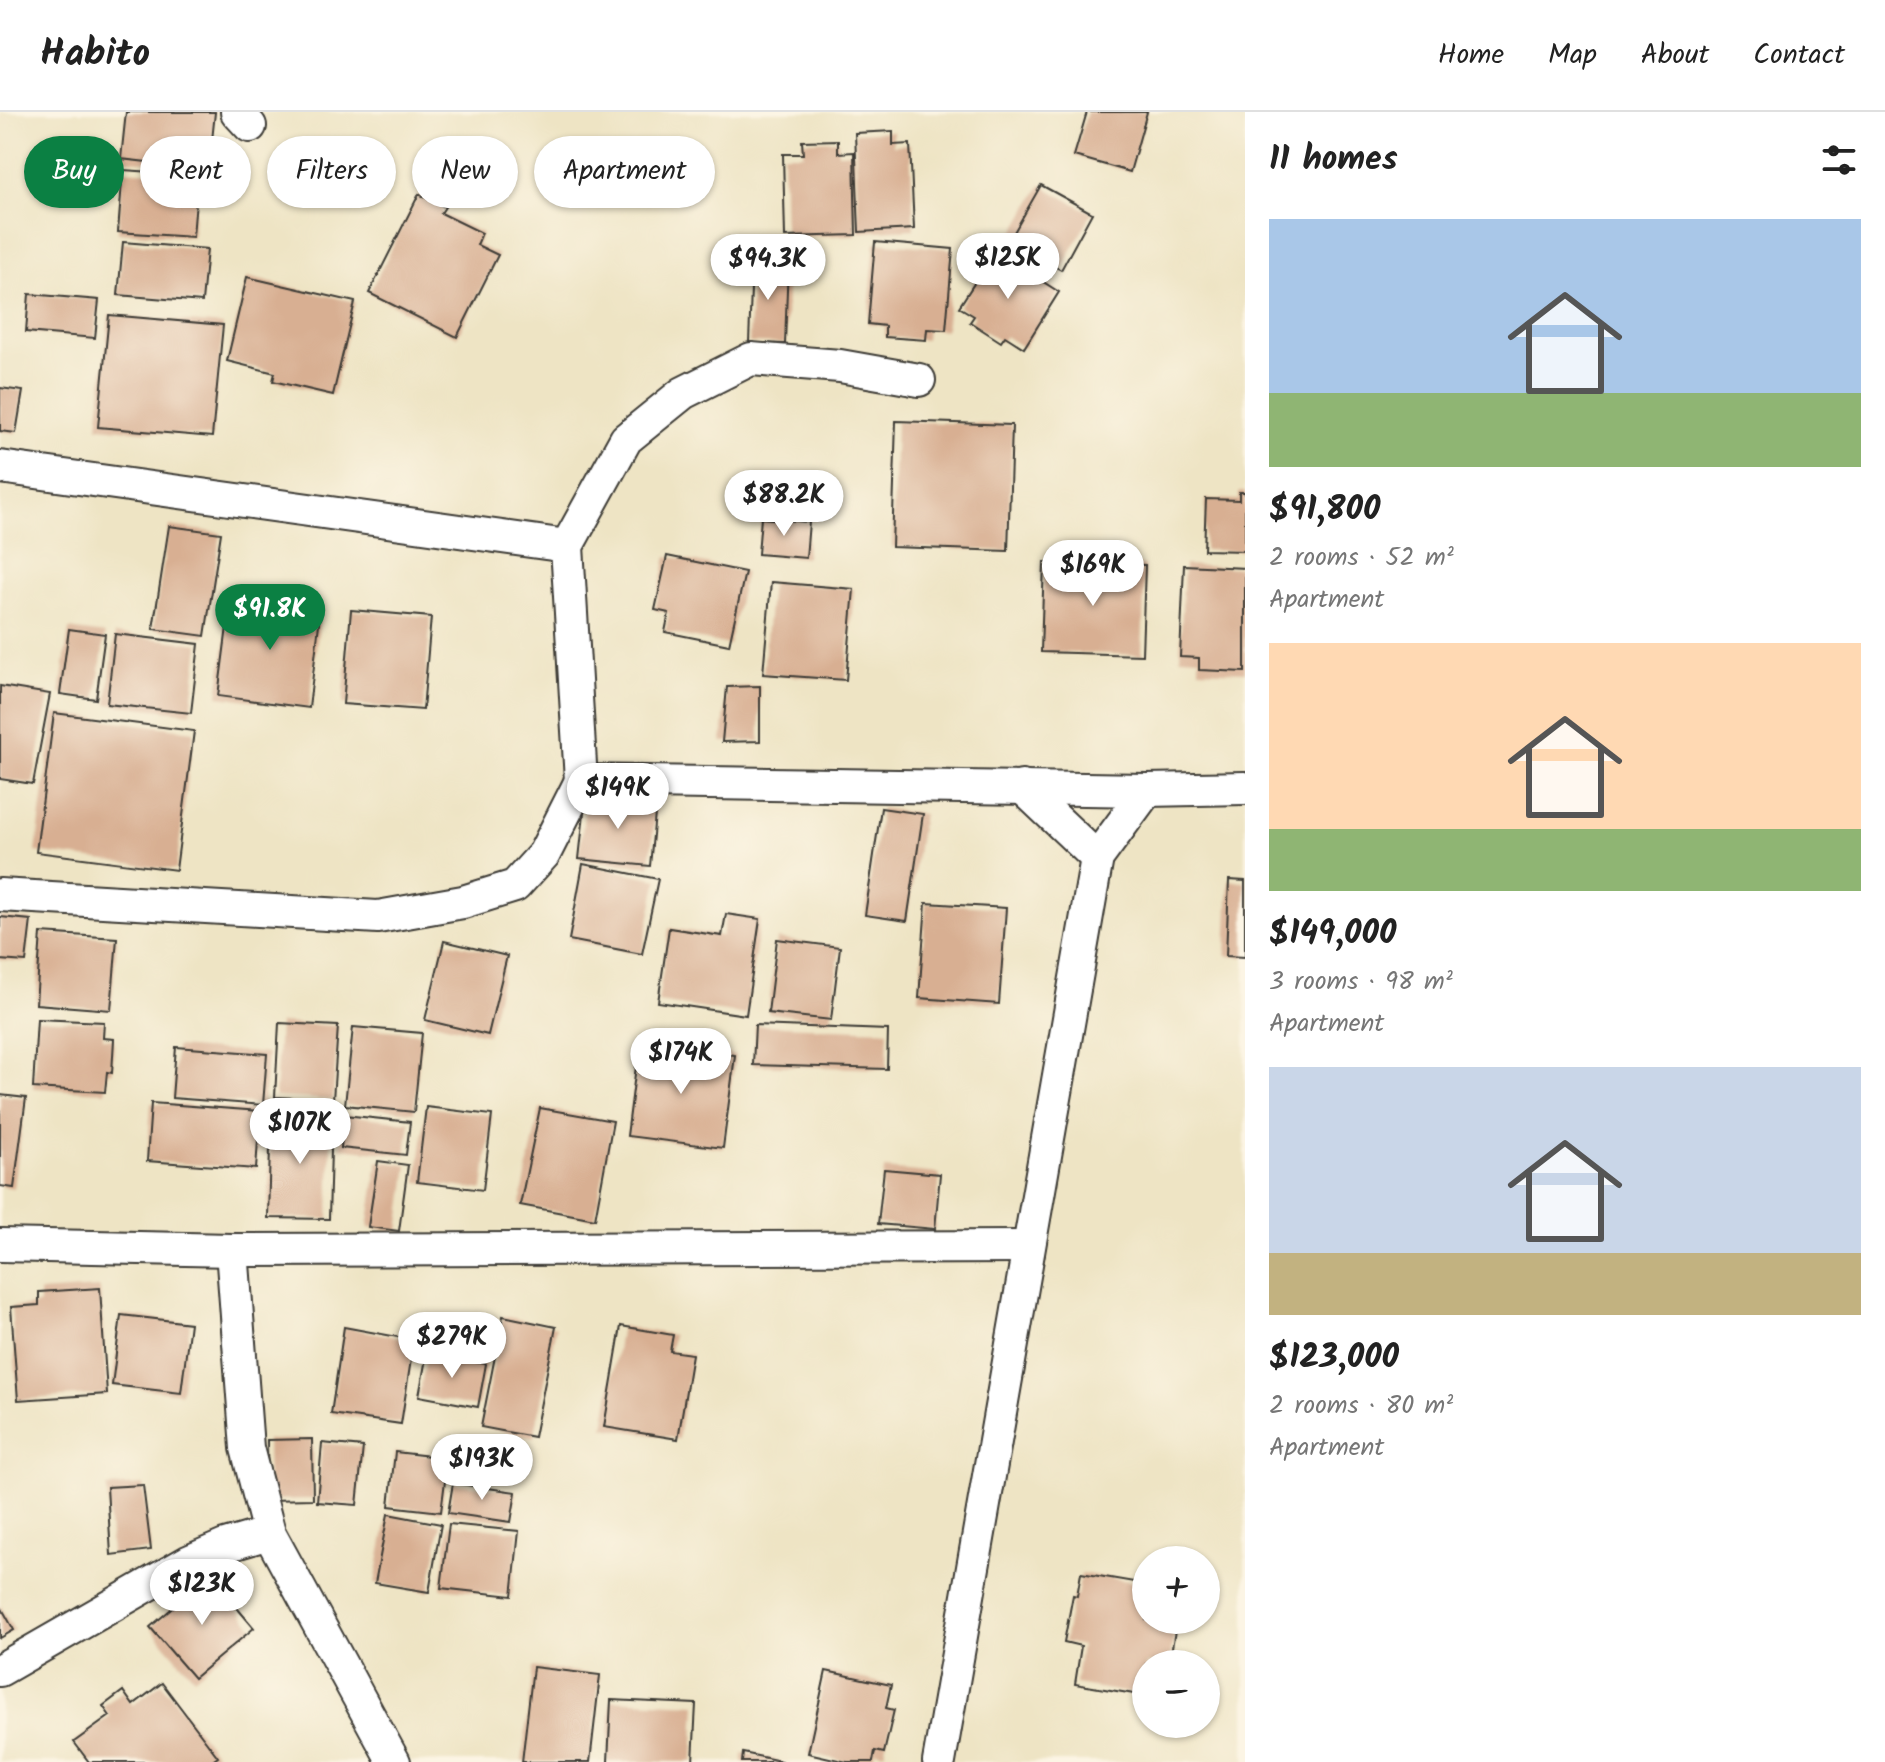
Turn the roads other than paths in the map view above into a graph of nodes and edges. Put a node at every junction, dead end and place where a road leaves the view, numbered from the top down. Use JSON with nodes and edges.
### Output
{"nodes":[{"id":1,"x":919,"y":380,"type":"dead end"},
{"id":2,"x":0,"y":467,"type":"edge"},
{"id":3,"x":567,"y":546,"type":"junction"},
{"id":4,"x":581,"y":781,"type":"junction"},
{"id":5,"x":1022,"y":787,"type":"junction"},
{"id":6,"x":1245,"y":788,"type":"edge"},
{"id":7,"x":1147,"y":790,"type":"junction"},
{"id":8,"x":1097,"y":858,"type":"junction"},
{"id":9,"x":0,"y":895,"type":"edge"},
{"id":10,"x":0,"y":1245,"type":"edge"},
{"id":11,"x":1028,"y":1247,"type":"junction"},
{"id":12,"x":232,"y":1250,"type":"junction"},
{"id":13,"x":269,"y":1533,"type":"junction"},
{"id":14,"x":0,"y":1670,"type":"edge"},
{"id":15,"x":394,"y":1762,"type":"edge"},
{"id":16,"x":939,"y":1762,"type":"edge"}],
"edges":[{"from":1,"to":3,"type":"street"},
{"from":2,"to":3,"type":"street"},
{"from":3,"to":4,"type":"street"},
{"from":4,"to":5,"type":"street"},
{"from":4,"to":9,"type":"street"},
{"from":5,"to":7,"type":"street"},
{"from":5,"to":8,"type":"street"},
{"from":6,"to":7,"type":"street"},
{"from":7,"to":8,"type":"street"},
{"from":8,"to":11,"type":"street"},
{"from":10,"to":12,"type":"street"},
{"from":11,"to":12,"type":"street"},
{"from":11,"to":16,"type":"street"},
{"from":12,"to":13,"type":"street"},
{"from":13,"to":14,"type":"street"},
{"from":13,"to":15,"type":"street"}]}
